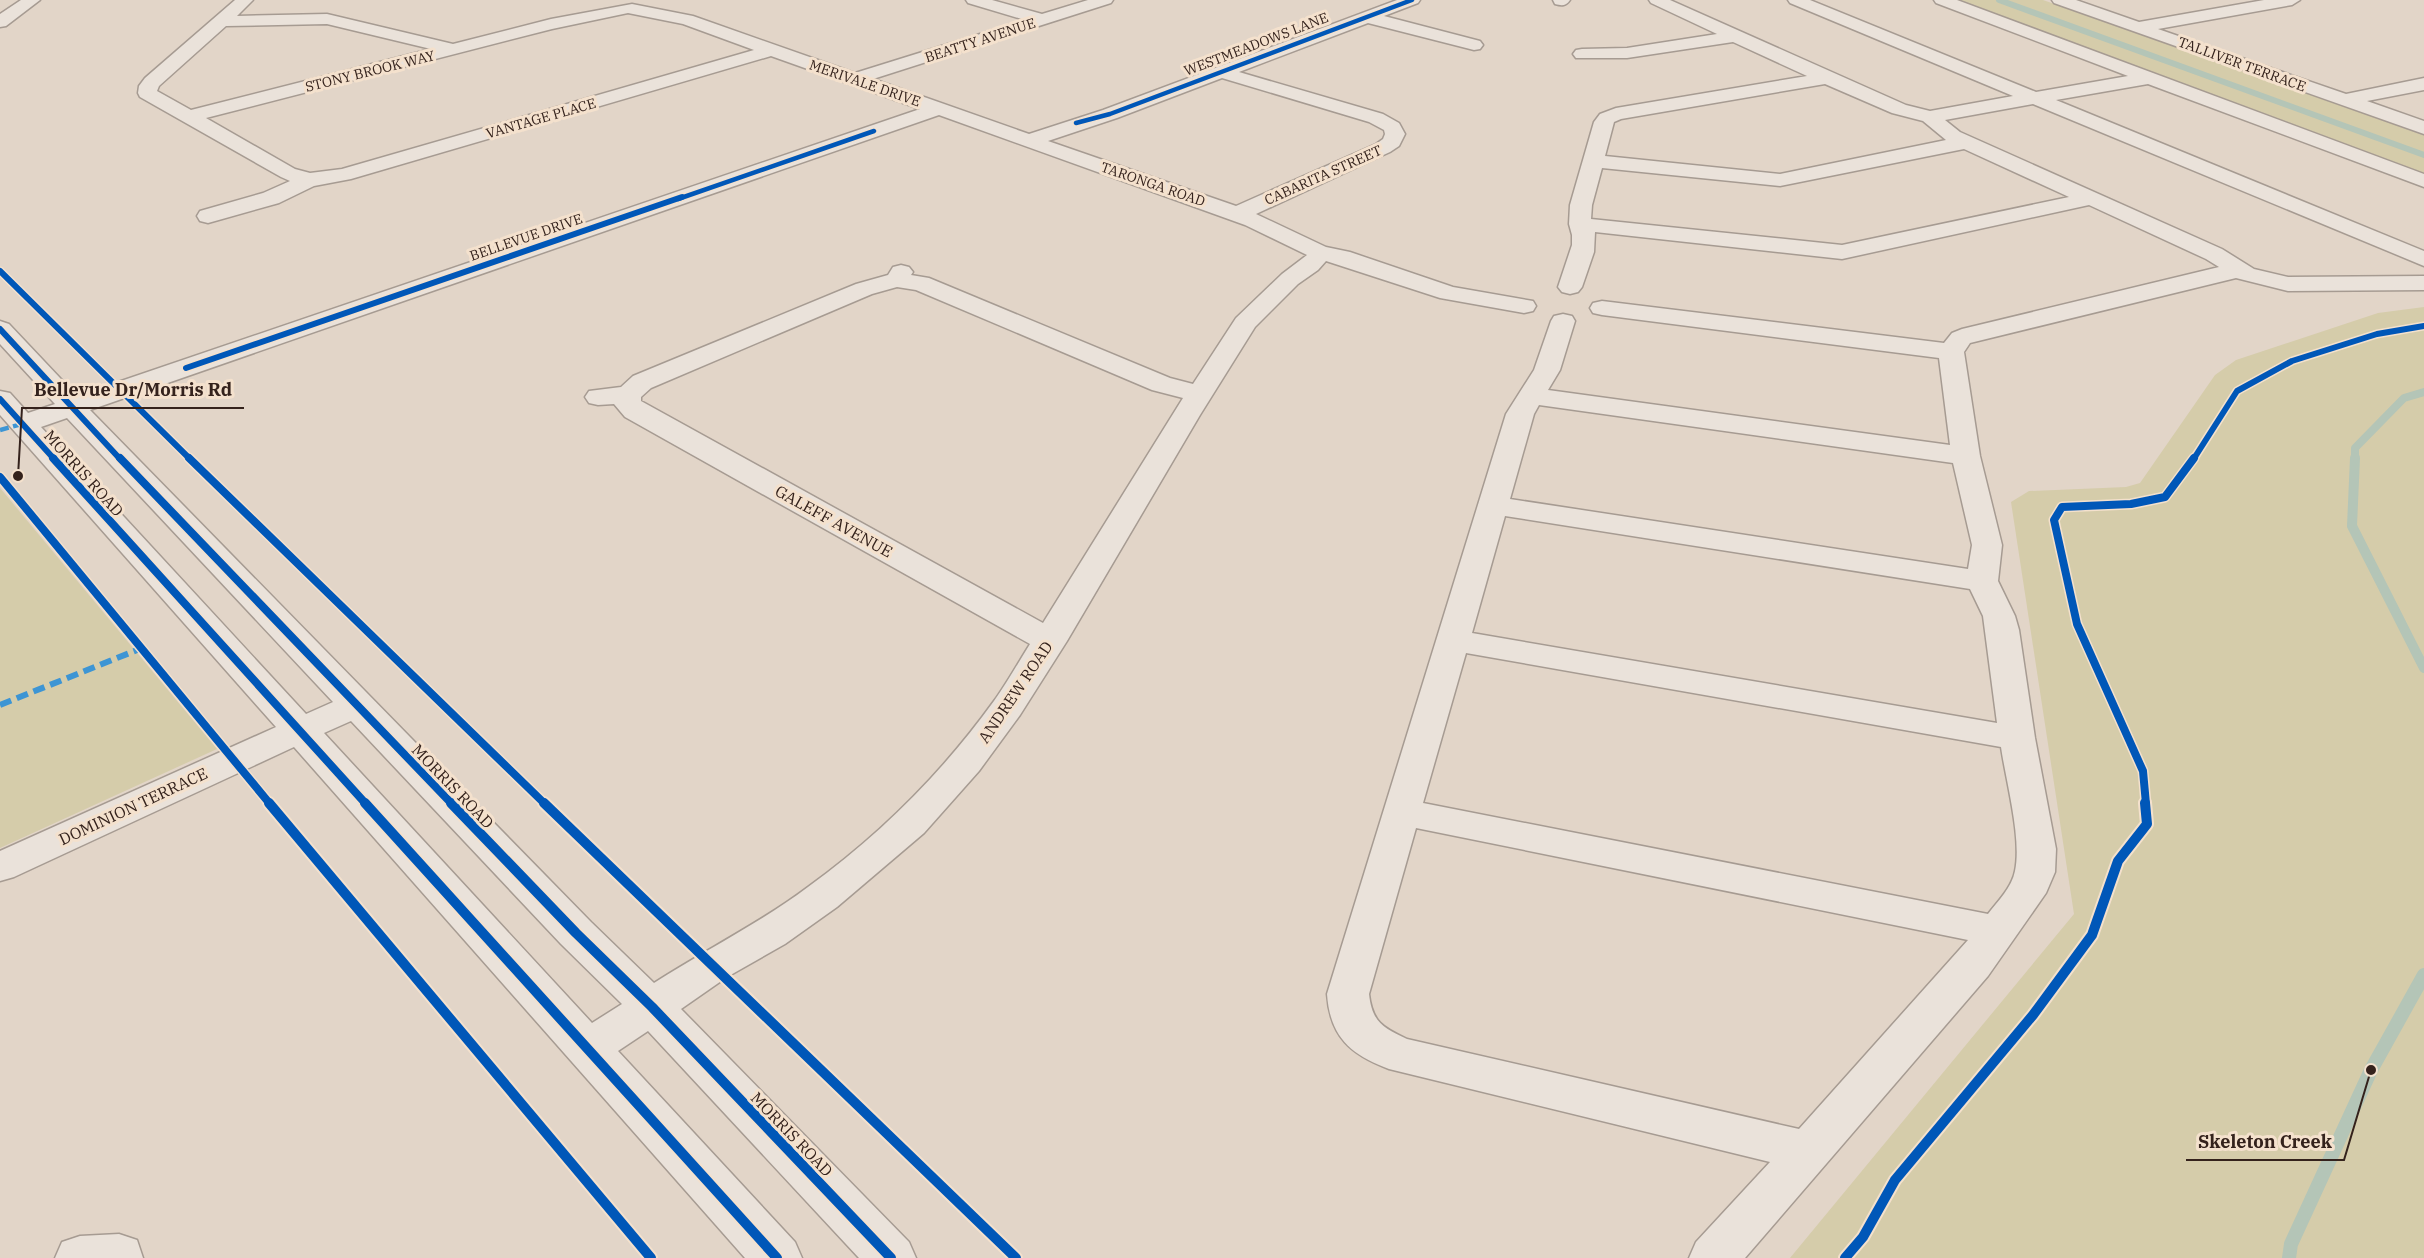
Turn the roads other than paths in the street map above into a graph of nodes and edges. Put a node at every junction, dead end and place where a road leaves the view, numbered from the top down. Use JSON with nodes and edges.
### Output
{"nodes":[{"id":1,"x":32,"y":0,"type":"edge"},
{"id":2,"x":245,"y":0,"type":"edge"},
{"id":3,"x":974,"y":0,"type":"edge"},
{"id":4,"x":1105,"y":0,"type":"edge"},
{"id":5,"x":1412,"y":0,"type":"edge"},
{"id":6,"x":1657,"y":0,"type":"edge"},
{"id":7,"x":1796,"y":0,"type":"edge"},
{"id":8,"x":1942,"y":0,"type":"edge"},
{"id":9,"x":2060,"y":0,"type":"edge"},
{"id":10,"x":2292,"y":0,"type":"edge"},
{"id":11,"x":658,"y":1,"type":"edge"},
{"id":12,"x":619,"y":4,"type":"edge"},
{"id":13,"x":1366,"y":17,"type":"junction"},
{"id":14,"x":687,"y":20,"type":"junction"},
{"id":15,"x":1043,"y":20,"type":"junction"},
{"id":16,"x":221,"y":21,"type":"junction"},
{"id":17,"x":0,"y":22,"type":"edge"},
{"id":18,"x":2139,"y":27,"type":"junction"},
{"id":19,"x":1736,"y":36,"type":"junction"},
{"id":20,"x":1474,"y":45,"type":"dead end"},
{"id":21,"x":453,"y":50,"type":"junction"},
{"id":22,"x":772,"y":50,"type":"junction"},
{"id":23,"x":1582,"y":54,"type":"dead end"},
{"id":24,"x":1220,"y":72,"type":"junction"},
{"id":25,"x":1827,"y":78,"type":"junction"},
{"id":26,"x":2148,"y":78,"type":"junction"},
{"id":27,"x":855,"y":79,"type":"junction"},
{"id":28,"x":2424,"y":84,"type":"edge"},
{"id":29,"x":2034,"y":100,"type":"junction"},
{"id":30,"x":2345,"y":100,"type":"junction"},
{"id":31,"x":939,"y":109,"type":"junction"},
{"id":32,"x":188,"y":117,"type":"junction"},
{"id":33,"x":1930,"y":117,"type":"junction"},
{"id":34,"x":2424,"y":128,"type":"edge"},
{"id":35,"x":1967,"y":142,"type":"junction"},
{"id":36,"x":1036,"y":143,"type":"junction"},
{"id":37,"x":1593,"y":161,"type":"junction"},
{"id":38,"x":309,"y":180,"type":"junction"},
{"id":39,"x":2424,"y":181,"type":"edge"},
{"id":40,"x":2093,"y":198,"type":"junction"},
{"id":41,"x":1237,"y":214,"type":"junction"},
{"id":42,"x":208,"y":216,"type":"dead end"},
{"id":43,"x":1580,"y":224,"type":"junction"},
{"id":44,"x":1333,"y":252,"type":"junction"},
{"id":45,"x":2424,"y":259,"type":"edge"},
{"id":46,"x":2238,"y":270,"type":"junction"},
{"id":47,"x":2424,"y":283,"type":"edge"},
{"id":48,"x":1545,"y":296,"type":"junction"},
{"id":49,"x":1602,"y":308,"type":"junction"},
{"id":50,"x":0,"y":329,"type":"edge"},
{"id":51,"x":1951,"y":352,"type":"junction"},
{"id":52,"x":628,"y":394,"type":"junction"},
{"id":53,"x":1199,"y":394,"type":"junction"},
{"id":54,"x":1532,"y":396,"type":"junction"},
{"id":55,"x":598,"y":397,"type":"dead end"},
{"id":56,"x":74,"y":406,"type":"junction"},
{"id":57,"x":11,"y":411,"type":"edge"},
{"id":58,"x":1966,"y":456,"type":"junction"},
{"id":59,"x":1493,"y":505,"type":"junction"},
{"id":60,"x":1982,"y":580,"type":"junction"},
{"id":61,"x":1452,"y":640,"type":"junction"},
{"id":62,"x":1050,"y":641,"type":"junction"},
{"id":63,"x":356,"y":705,"type":"junction"},
{"id":64,"x":300,"y":731,"type":"junction"},
{"id":65,"x":2017,"y":738,"type":"junction"},
{"id":66,"x":1403,"y":812,"type":"junction"},
{"id":67,"x":0,"y":867,"type":"edge"},
{"id":68,"x":1999,"y":931,"type":"junction"},
{"id":69,"x":652,"y":1007,"type":"junction"},
{"id":70,"x":589,"y":1048,"type":"junction"},
{"id":71,"x":1809,"y":1151,"type":"junction"},
{"id":72,"x":777,"y":1258,"type":"edge"},
{"id":73,"x":891,"y":1258,"type":"edge"},
{"id":74,"x":1714,"y":1258,"type":"edge"}],
"edges":[{"from":1,"to":17,"type":"street"},
{"from":2,"to":16,"type":"street"},
{"from":3,"to":15,"type":"street"},
{"from":4,"to":15,"type":"street","name":"BEATTY AVENUE"},
{"from":5,"to":13,"type":"street","name":"WESTMEADOWS LANE"},
{"from":6,"to":19,"type":"street"},
{"from":7,"to":29,"type":"street"},
{"from":8,"to":26,"type":"street"},
{"from":9,"to":18,"type":"street","name":"TALLIVER TERRACE"},
{"from":10,"to":18,"type":"street"},
{"from":11,"to":12,"type":"street","name":"STONY BROOK WAY"},
{"from":11,"to":14,"type":"street","name":"MERIVALE DRIVE"},
{"from":12,"to":14,"type":"street","name":"MERIVALE DRIVE"},
{"from":12,"to":21,"type":"street","name":"STONY BROOK WAY"},
{"from":13,"to":20,"type":"street"},
{"from":13,"to":24,"type":"street","name":"WESTMEADOWS LANE"},
{"from":14,"to":22,"type":"street","name":"MERIVALE DRIVE"},
{"from":15,"to":27,"type":"street","name":"BEATTY AVENUE"},
{"from":16,"to":21,"type":"street"},
{"from":16,"to":32,"type":"street","name":"VANTAGE PLACE"},
{"from":18,"to":30,"type":"street","name":"TALLIVER TERRACE"},
{"from":19,"to":23,"type":"street"},
{"from":19,"to":25,"type":"street"},
{"from":21,"to":32,"type":"street","name":"STONY BROOK WAY"},
{"from":22,"to":27,"type":"street","name":"MERIVALE DRIVE"},
{"from":22,"to":38,"type":"street","name":"VANTAGE PLACE"},
{"from":24,"to":36,"type":"street","name":"WESTMEADOWS LANE"},
{"from":24,"to":41,"type":"street","name":"CABARITA STREET"},
{"from":25,"to":33,"type":"street"},
{"from":25,"to":37,"type":"street"},
{"from":26,"to":29,"type":"street"},
{"from":26,"to":39,"type":"street"},
{"from":27,"to":31,"type":"street","name":"MERIVALE DRIVE"},
{"from":28,"to":30,"type":"street"},
{"from":29,"to":33,"type":"street"},
{"from":29,"to":45,"type":"street"},
{"from":30,"to":34,"type":"street","name":"TALLIVER TERRACE"},
{"from":31,"to":36,"type":"street","name":"MERIVALE DRIVE"},
{"from":31,"to":56,"type":"street","name":"BELLEVUE DRIVE"},
{"from":32,"to":38,"type":"street","name":"VANTAGE PLACE"},
{"from":33,"to":35,"type":"street"},
{"from":35,"to":37,"type":"street"},
{"from":35,"to":40,"type":"street"},
{"from":36,"to":41,"type":"street","name":"TARONGA ROAD"},
{"from":37,"to":43,"type":"street"},
{"from":38,"to":42,"type":"street","name":"VANTAGE PLACE"},
{"from":40,"to":43,"type":"street"},
{"from":40,"to":46,"type":"street"},
{"from":41,"to":44,"type":"street","name":"TARONGA ROAD"},
{"from":43,"to":48,"type":"street"},
{"from":44,"to":48,"type":"street","name":"TARONGA ROAD"},
{"from":44,"to":53,"type":"street","name":"ANDREW ROAD"},
{"from":46,"to":47,"type":"street"},
{"from":46,"to":51,"type":"street"},
{"from":48,"to":49,"type":"street"},
{"from":48,"to":49,"type":"street"},
{"from":48,"to":54,"type":"street"},
{"from":49,"to":51,"type":"street"},
{"from":50,"to":56,"type":"street","name":"MORRIS ROAD"},
{"from":51,"to":58,"type":"street"},
{"from":52,"to":53,"type":"street"},
{"from":52,"to":55,"type":"street"},
{"from":52,"to":62,"type":"street","name":"GALEFF AVENUE"},
{"from":53,"to":62,"type":"street","name":"ANDREW ROAD"},
{"from":54,"to":58,"type":"street"},
{"from":54,"to":59,"type":"street"},
{"from":56,"to":57,"type":"street","name":"BELLEVUE DRIVE"},
{"from":56,"to":63,"type":"street","name":"MORRIS ROAD"},
{"from":57,"to":64,"type":"street","name":"MORRIS ROAD"},
{"from":58,"to":60,"type":"street"},
{"from":59,"to":60,"type":"street"},
{"from":59,"to":61,"type":"street"},
{"from":60,"to":65,"type":"street"},
{"from":61,"to":65,"type":"street"},
{"from":61,"to":66,"type":"street"},
{"from":62,"to":69,"type":"street","name":"ANDREW ROAD"},
{"from":63,"to":64,"type":"street","name":"DOMINION TERRACE"},
{"from":63,"to":69,"type":"street","name":"MORRIS ROAD"},
{"from":64,"to":67,"type":"street","name":"DOMINION TERRACE"},
{"from":64,"to":70,"type":"street","name":"MORRIS ROAD"},
{"from":65,"to":68,"type":"street"},
{"from":66,"to":68,"type":"street"},
{"from":66,"to":71,"type":"street"},
{"from":68,"to":71,"type":"street"},
{"from":69,"to":70,"type":"street","name":"ANDREW ROAD"},
{"from":69,"to":73,"type":"street","name":"MORRIS ROAD"},
{"from":70,"to":72,"type":"street","name":"MORRIS ROAD"},
{"from":71,"to":74,"type":"street"}]}
